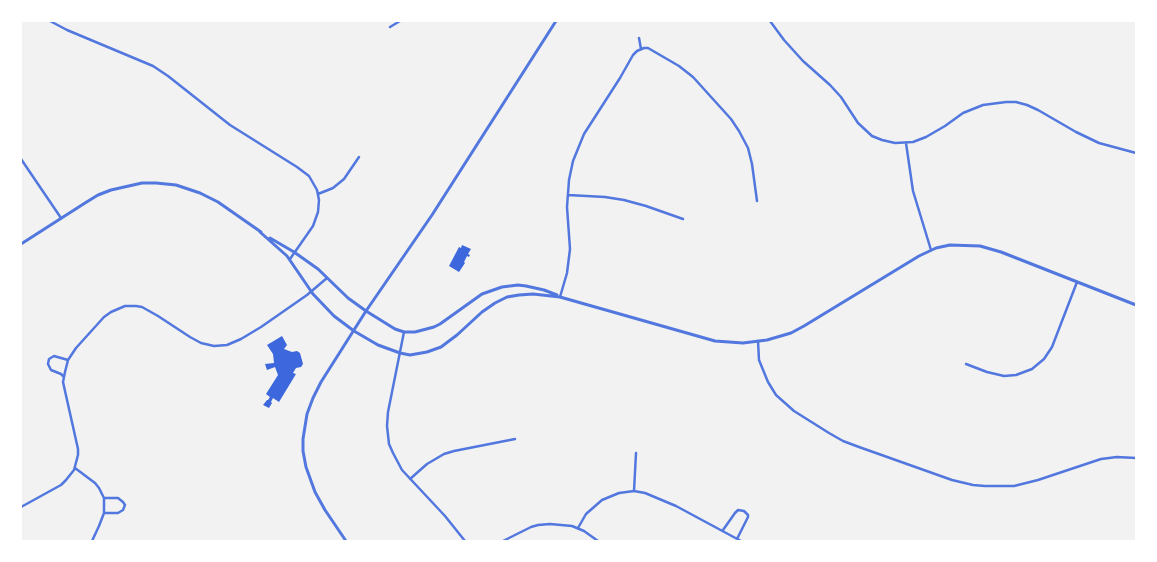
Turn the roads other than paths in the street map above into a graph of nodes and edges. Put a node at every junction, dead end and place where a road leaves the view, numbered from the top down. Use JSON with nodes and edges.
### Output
{"nodes":[{"id":1,"x":50,"y":21,"type":"edge"},
{"id":2,"x":400,"y":21,"type":"edge"},
{"id":3,"x":556,"y":21,"type":"edge"},
{"id":4,"x":770,"y":21,"type":"edge"},
{"id":5,"x":390,"y":27,"type":"dead end"},
{"id":6,"x":639,"y":38,"type":"dead end"},
{"id":7,"x":641,"y":49,"type":"junction"},
{"id":8,"x":906,"y":143,"type":"junction"},
{"id":9,"x":1136,"y":153,"type":"edge"},
{"id":10,"x":359,"y":157,"type":"dead end"},
{"id":11,"x":21,"y":159,"type":"edge"},
{"id":12,"x":318,"y":194,"type":"junction"},
{"id":13,"x":568,"y":195,"type":"junction"},
{"id":14,"x":757,"y":200,"type":"dead end"},
{"id":15,"x":61,"y":218,"type":"junction"},
{"id":16,"x":683,"y":219,"type":"dead end"},
{"id":17,"x":260,"y":232,"type":"junction"},
{"id":18,"x":21,"y":244,"type":"edge"},
{"id":19,"x":931,"y":250,"type":"junction"},
{"id":20,"x":294,"y":252,"type":"junction"},
{"id":21,"x":290,"y":258,"type":"junction"},
{"id":22,"x":327,"y":278,"type":"junction"},
{"id":23,"x":1077,"y":282,"type":"junction"},
{"id":24,"x":311,"y":291,"type":"junction"},
{"id":25,"x":560,"y":297,"type":"junction"},
{"id":26,"x":1136,"y":305,"type":"edge"},
{"id":27,"x":366,"y":311,"type":"junction"},
{"id":28,"x":354,"y":331,"type":"junction"},
{"id":29,"x":404,"y":332,"type":"junction"},
{"id":30,"x":758,"y":341,"type":"junction"},
{"id":31,"x":400,"y":353,"type":"junction"},
{"id":32,"x":68,"y":360,"type":"junction"},
{"id":33,"x":966,"y":364,"type":"dead end"},
{"id":34,"x":64,"y":377,"type":"junction"},
{"id":35,"x":515,"y":438,"type":"dead end"},
{"id":36,"x":636,"y":453,"type":"dead end"},
{"id":37,"x":1136,"y":458,"type":"edge"},
{"id":38,"x":75,"y":468,"type":"junction"},
{"id":39,"x":410,"y":478,"type":"junction"},
{"id":40,"x":634,"y":491,"type":"junction"},
{"id":41,"x":104,"y":498,"type":"junction"},
{"id":42,"x":21,"y":507,"type":"edge"},
{"id":43,"x":104,"y":513,"type":"junction"},
{"id":44,"x":578,"y":528,"type":"junction"},
{"id":45,"x":723,"y":530,"type":"junction"},
{"id":46,"x":738,"y":539,"type":"junction"},
{"id":47,"x":92,"y":541,"type":"edge"},
{"id":48,"x":346,"y":541,"type":"edge"},
{"id":49,"x":465,"y":541,"type":"edge"},
{"id":50,"x":502,"y":541,"type":"edge"},
{"id":51,"x":598,"y":541,"type":"edge"},
{"id":52,"x":741,"y":541,"type":"edge"}],
"edges":[{"from":1,"to":12,"type":"street"},
{"from":2,"to":5,"type":"street"},
{"from":3,"to":27,"type":"street"},
{"from":4,"to":8,"type":"street"},
{"from":6,"to":7,"type":"street"},
{"from":7,"to":13,"type":"street"},
{"from":7,"to":14,"type":"street"},
{"from":8,"to":9,"type":"street"},
{"from":8,"to":19,"type":"street"},
{"from":10,"to":12,"type":"street"},
{"from":11,"to":15,"type":"street"},
{"from":12,"to":20,"type":"street"},
{"from":13,"to":16,"type":"street"},
{"from":13,"to":25,"type":"street"},
{"from":15,"to":17,"type":"street"},
{"from":15,"to":18,"type":"street"},
{"from":17,"to":20,"type":"street"},
{"from":17,"to":21,"type":"street"},
{"from":19,"to":23,"type":"street"},
{"from":19,"to":30,"type":"street"},
{"from":20,"to":21,"type":"street"},
{"from":20,"to":22,"type":"street"},
{"from":21,"to":24,"type":"street"},
{"from":22,"to":24,"type":"street"},
{"from":22,"to":27,"type":"street"},
{"from":23,"to":26,"type":"street"},
{"from":23,"to":33,"type":"street"},
{"from":24,"to":28,"type":"street"},
{"from":24,"to":32,"type":"street"},
{"from":25,"to":29,"type":"street"},
{"from":25,"to":30,"type":"street"},
{"from":25,"to":31,"type":"street"},
{"from":27,"to":28,"type":"street"},
{"from":27,"to":29,"type":"street"},
{"from":28,"to":31,"type":"street"},
{"from":28,"to":48,"type":"street"},
{"from":29,"to":31,"type":"street"},
{"from":30,"to":37,"type":"street"},
{"from":31,"to":39,"type":"street"},
{"from":32,"to":34,"type":"street"},
{"from":32,"to":34,"type":"street"},
{"from":34,"to":38,"type":"street"},
{"from":35,"to":39,"type":"street"},
{"from":36,"to":40,"type":"street"},
{"from":38,"to":41,"type":"street"},
{"from":38,"to":42,"type":"street"},
{"from":39,"to":49,"type":"street"},
{"from":40,"to":44,"type":"street"},
{"from":40,"to":45,"type":"street"},
{"from":41,"to":43,"type":"street"},
{"from":41,"to":43,"type":"street"},
{"from":43,"to":47,"type":"street"},
{"from":44,"to":50,"type":"street"},
{"from":44,"to":51,"type":"street"},
{"from":45,"to":46,"type":"street"},
{"from":45,"to":46,"type":"street"},
{"from":46,"to":52,"type":"street"}]}
